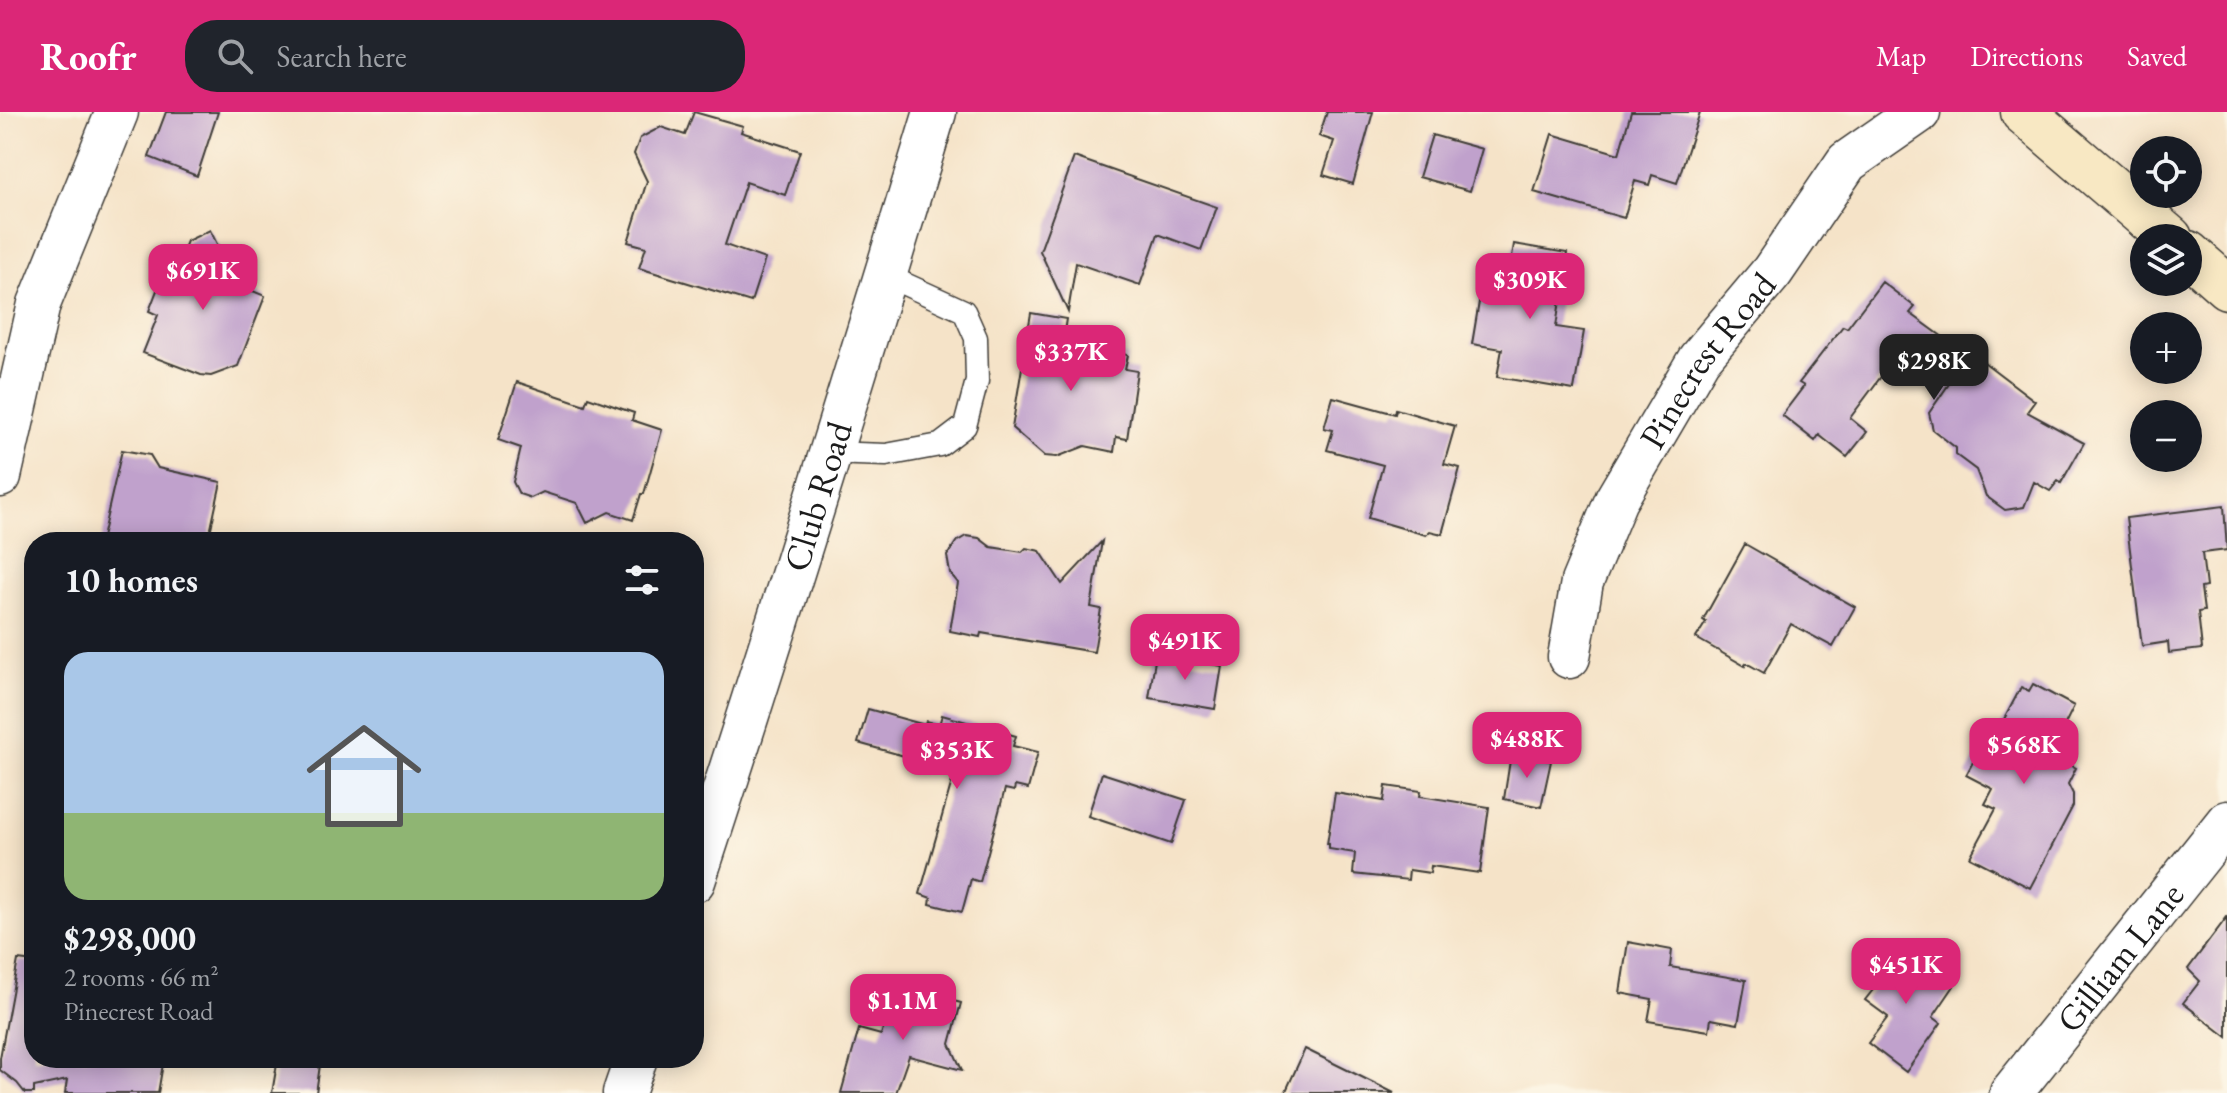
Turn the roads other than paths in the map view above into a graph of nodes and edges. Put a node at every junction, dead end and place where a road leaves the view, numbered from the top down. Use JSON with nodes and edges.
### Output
{"nodes":[{"id":1,"x":117,"y":112,"type":"edge"},
{"id":2,"x":935,"y":112,"type":"edge"},
{"id":3,"x":1919,"y":112,"type":"edge"},
{"id":4,"x":2023,"y":112,"type":"edge"},
{"id":5,"x":2154,"y":224,"type":"edge"},
{"id":6,"x":2202,"y":265,"type":"edge"},
{"id":7,"x":885,"y":275,"type":"junction"},
{"id":8,"x":2227,"y":287,"type":"edge"},
{"id":9,"x":828,"y":453,"type":"junction"},
{"id":10,"x":0,"y":476,"type":"edge"},
{"id":11,"x":1569,"y":657,"type":"dead end"},
{"id":12,"x":2227,"y":822,"type":"edge"},
{"id":13,"x":704,"y":851,"type":"edge"},
{"id":14,"x":633,"y":1068,"type":"edge"},
{"id":15,"x":624,"y":1093,"type":"edge"},
{"id":16,"x":2011,"y":1093,"type":"edge"}],
"edges":[{"from":1,"to":10,"type":"street"},
{"from":2,"to":7,"type":"street","name":"Club Road"},
{"from":3,"to":11,"type":"street","name":"Pinecrest Road"},
{"from":4,"to":5,"type":"street"},
{"from":6,"to":8,"type":"street"},
{"from":7,"to":9,"type":"street","name":"Club Road"},
{"from":7,"to":9,"type":"lane"},
{"from":9,"to":13,"type":"street","name":"Club Road"},
{"from":12,"to":16,"type":"street","name":"Gilliam Lane"},
{"from":14,"to":15,"type":"street"}]}
